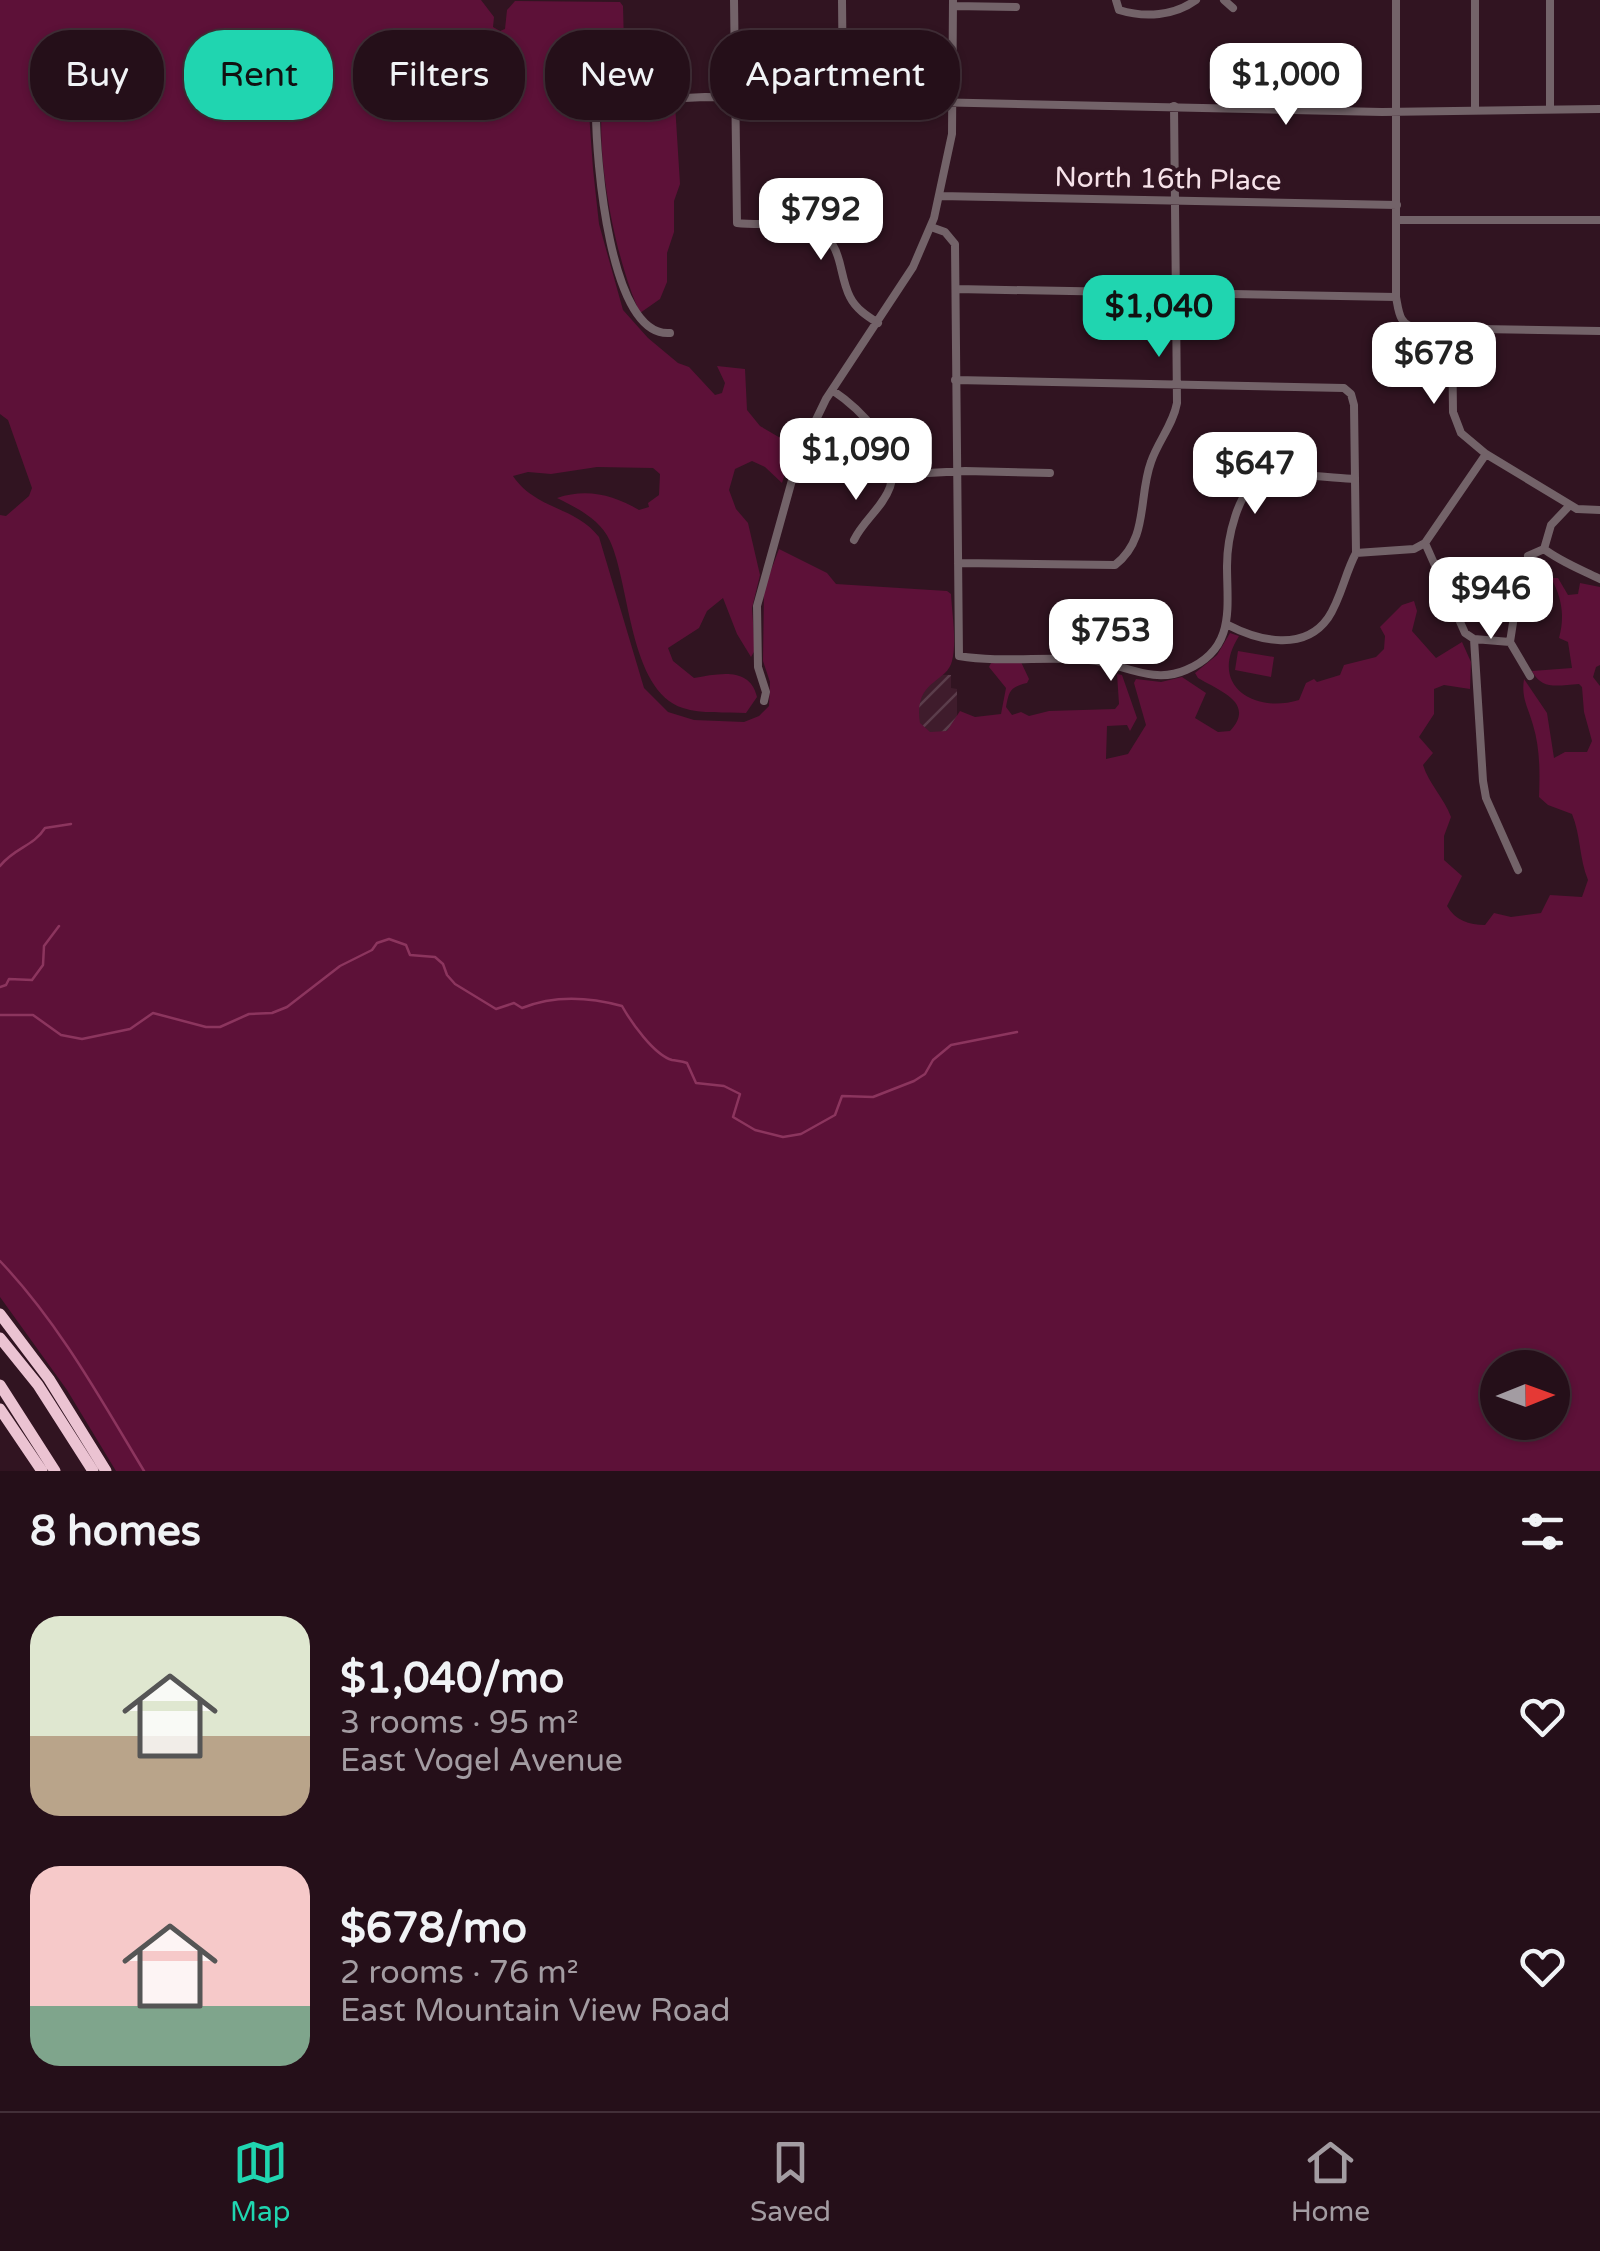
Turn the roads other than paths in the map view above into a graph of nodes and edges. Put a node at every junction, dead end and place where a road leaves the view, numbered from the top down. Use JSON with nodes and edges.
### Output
{"nodes":[{"id":1,"x":734,"y":0,"type":"edge"},
{"id":2,"x":842,"y":0,"type":"edge"},
{"id":3,"x":1196,"y":0,"type":"edge"},
{"id":4,"x":1224,"y":0,"type":"edge"},
{"id":5,"x":1396,"y":0,"type":"edge"},
{"id":6,"x":1475,"y":0,"type":"edge"},
{"id":7,"x":1550,"y":0,"type":"edge"},
{"id":8,"x":953,"y":3,"type":"edge"},
{"id":9,"x":1118,"y":5,"type":"edge"},
{"id":10,"x":1016,"y":7,"type":"dead end"},
{"id":11,"x":1233,"y":8,"type":"dead end"},
{"id":12,"x":734,"y":30,"type":"edge"},
{"id":13,"x":842,"y":30,"type":"edge"},
{"id":14,"x":953,"y":30,"type":"edge"},
{"id":15,"x":710,"y":98,"type":"edge"},
{"id":16,"x":960,"y":102,"type":"edge"},
{"id":17,"x":1174,"y":106,"type":"junction"},
{"id":18,"x":1600,"y":109,"type":"edge"},
{"id":19,"x":1475,"y":110,"type":"junction"},
{"id":20,"x":1550,"y":110,"type":"junction"},
{"id":21,"x":1396,"y":111,"type":"junction"},
{"id":22,"x":736,"y":120,"type":"edge"},
{"id":23,"x":953,"y":120,"type":"edge"},
{"id":24,"x":939,"y":196,"type":"junction"},
{"id":25,"x":1176,"y":201,"type":"junction"},
{"id":26,"x":1396,"y":206,"type":"junction"},
{"id":27,"x":1397,"y":220,"type":"junction"},
{"id":28,"x":1600,"y":220,"type":"edge"},
{"id":29,"x":931,"y":227,"type":"junction"},
{"id":30,"x":956,"y":289,"type":"junction"},
{"id":31,"x":1177,"y":293,"type":"junction"},
{"id":32,"x":1396,"y":297,"type":"junction"},
{"id":33,"x":878,"y":323,"type":"junction"},
{"id":34,"x":1452,"y":330,"type":"junction"},
{"id":35,"x":1600,"y":331,"type":"edge"},
{"id":36,"x":670,"y":333,"type":"dead end"},
{"id":37,"x":955,"y":380,"type":"junction"},
{"id":38,"x":1178,"y":384,"type":"junction"},
{"id":39,"x":832,"y":390,"type":"junction"},
{"id":40,"x":1486,"y":454,"type":"junction"},
{"id":41,"x":956,"y":473,"type":"junction"},
{"id":42,"x":1050,"y":473,"type":"dead end"},
{"id":43,"x":892,"y":475,"type":"junction"},
{"id":44,"x":1355,"y":479,"type":"junction"},
{"id":45,"x":1570,"y":505,"type":"junction"},
{"id":46,"x":1600,"y":510,"type":"edge"},
{"id":47,"x":854,"y":540,"type":"dead end"},
{"id":48,"x":1425,"y":543,"type":"junction"},
{"id":49,"x":1544,"y":549,"type":"junction"},
{"id":50,"x":1356,"y":553,"type":"junction"},
{"id":51,"x":1528,"y":556,"type":"dead end"},
{"id":52,"x":958,"y":563,"type":"junction"},
{"id":53,"x":1586,"y":570,"type":"junction"},
{"id":54,"x":1600,"y":571,"type":"edge"},
{"id":55,"x":1600,"y":580,"type":"edge"},
{"id":56,"x":1517,"y":597,"type":"dead end"},
{"id":57,"x":1228,"y":625,"type":"junction"},
{"id":58,"x":1474,"y":639,"type":"junction"},
{"id":59,"x":1510,"y":642,"type":"junction"},
{"id":60,"x":1530,"y":676,"type":"dead end"},
{"id":61,"x":764,"y":701,"type":"dead end"},
{"id":62,"x":1518,"y":870,"type":"dead end"},
{"id":63,"x":0,"y":1314,"type":"edge"},
{"id":64,"x":0,"y":1338,"type":"edge"},
{"id":65,"x":0,"y":1386,"type":"edge"},
{"id":66,"x":0,"y":1410,"type":"edge"},
{"id":67,"x":42,"y":1471,"type":"edge"},
{"id":68,"x":55,"y":1471,"type":"edge"},
{"id":69,"x":93,"y":1471,"type":"edge"},
{"id":70,"x":106,"y":1471,"type":"edge"}],
"edges":[{"from":1,"to":12,"type":"street"},
{"from":2,"to":13,"type":"street"},
{"from":3,"to":9,"type":"street"},
{"from":4,"to":11,"type":"street"},
{"from":5,"to":21,"type":"street"},
{"from":6,"to":19,"type":"street"},
{"from":7,"to":20,"type":"street"},
{"from":8,"to":10,"type":"street"},
{"from":8,"to":14,"type":"street"},
{"from":15,"to":36,"type":"street"},
{"from":16,"to":17,"type":"street"},
{"from":17,"to":21,"type":"street"},
{"from":17,"to":25,"type":"street"},
{"from":18,"to":20,"type":"street"},
{"from":19,"to":20,"type":"street"},
{"from":19,"to":21,"type":"street"},
{"from":21,"to":26,"type":"street"},
{"from":22,"to":33,"type":"street"},
{"from":23,"to":24,"type":"street"},
{"from":24,"to":25,"type":"street","name":"North 16th Place"},
{"from":24,"to":29,"type":"street"},
{"from":25,"to":26,"type":"street","name":"North 16th Place"},
{"from":25,"to":31,"type":"street"},
{"from":26,"to":27,"type":"street"},
{"from":27,"to":28,"type":"street"},
{"from":27,"to":32,"type":"street"},
{"from":29,"to":30,"type":"street"},
{"from":29,"to":33,"type":"street"},
{"from":30,"to":31,"type":"street"},
{"from":30,"to":37,"type":"street"},
{"from":31,"to":32,"type":"street"},
{"from":31,"to":38,"type":"street"},
{"from":32,"to":34,"type":"street"},
{"from":33,"to":39,"type":"street"},
{"from":34,"to":35,"type":"street"},
{"from":34,"to":40,"type":"street"},
{"from":37,"to":38,"type":"street"},
{"from":37,"to":41,"type":"street"},
{"from":38,"to":44,"type":"street"},
{"from":38,"to":52,"type":"street"},
{"from":39,"to":43,"type":"street"},
{"from":39,"to":61,"type":"street"},
{"from":40,"to":45,"type":"street"},
{"from":40,"to":48,"type":"street"},
{"from":41,"to":42,"type":"street"},
{"from":41,"to":43,"type":"street"},
{"from":41,"to":52,"type":"street"},
{"from":43,"to":47,"type":"street"},
{"from":44,"to":50,"type":"street"},
{"from":44,"to":57,"type":"street"},
{"from":45,"to":46,"type":"street"},
{"from":45,"to":49,"type":"street"},
{"from":48,"to":50,"type":"street"},
{"from":48,"to":58,"type":"street"},
{"from":49,"to":51,"type":"street"},
{"from":49,"to":53,"type":"street"},
{"from":50,"to":57,"type":"street"},
{"from":52,"to":57,"type":"street"},
{"from":53,"to":54,"type":"street"},
{"from":53,"to":55,"type":"street"},
{"from":56,"to":59,"type":"street"},
{"from":58,"to":59,"type":"street"},
{"from":58,"to":62,"type":"street"},
{"from":59,"to":60,"type":"street"},
{"from":63,"to":70,"type":"highway"},
{"from":64,"to":69,"type":"highway"},
{"from":65,"to":68,"type":"highway"},
{"from":66,"to":67,"type":"highway"}]}
